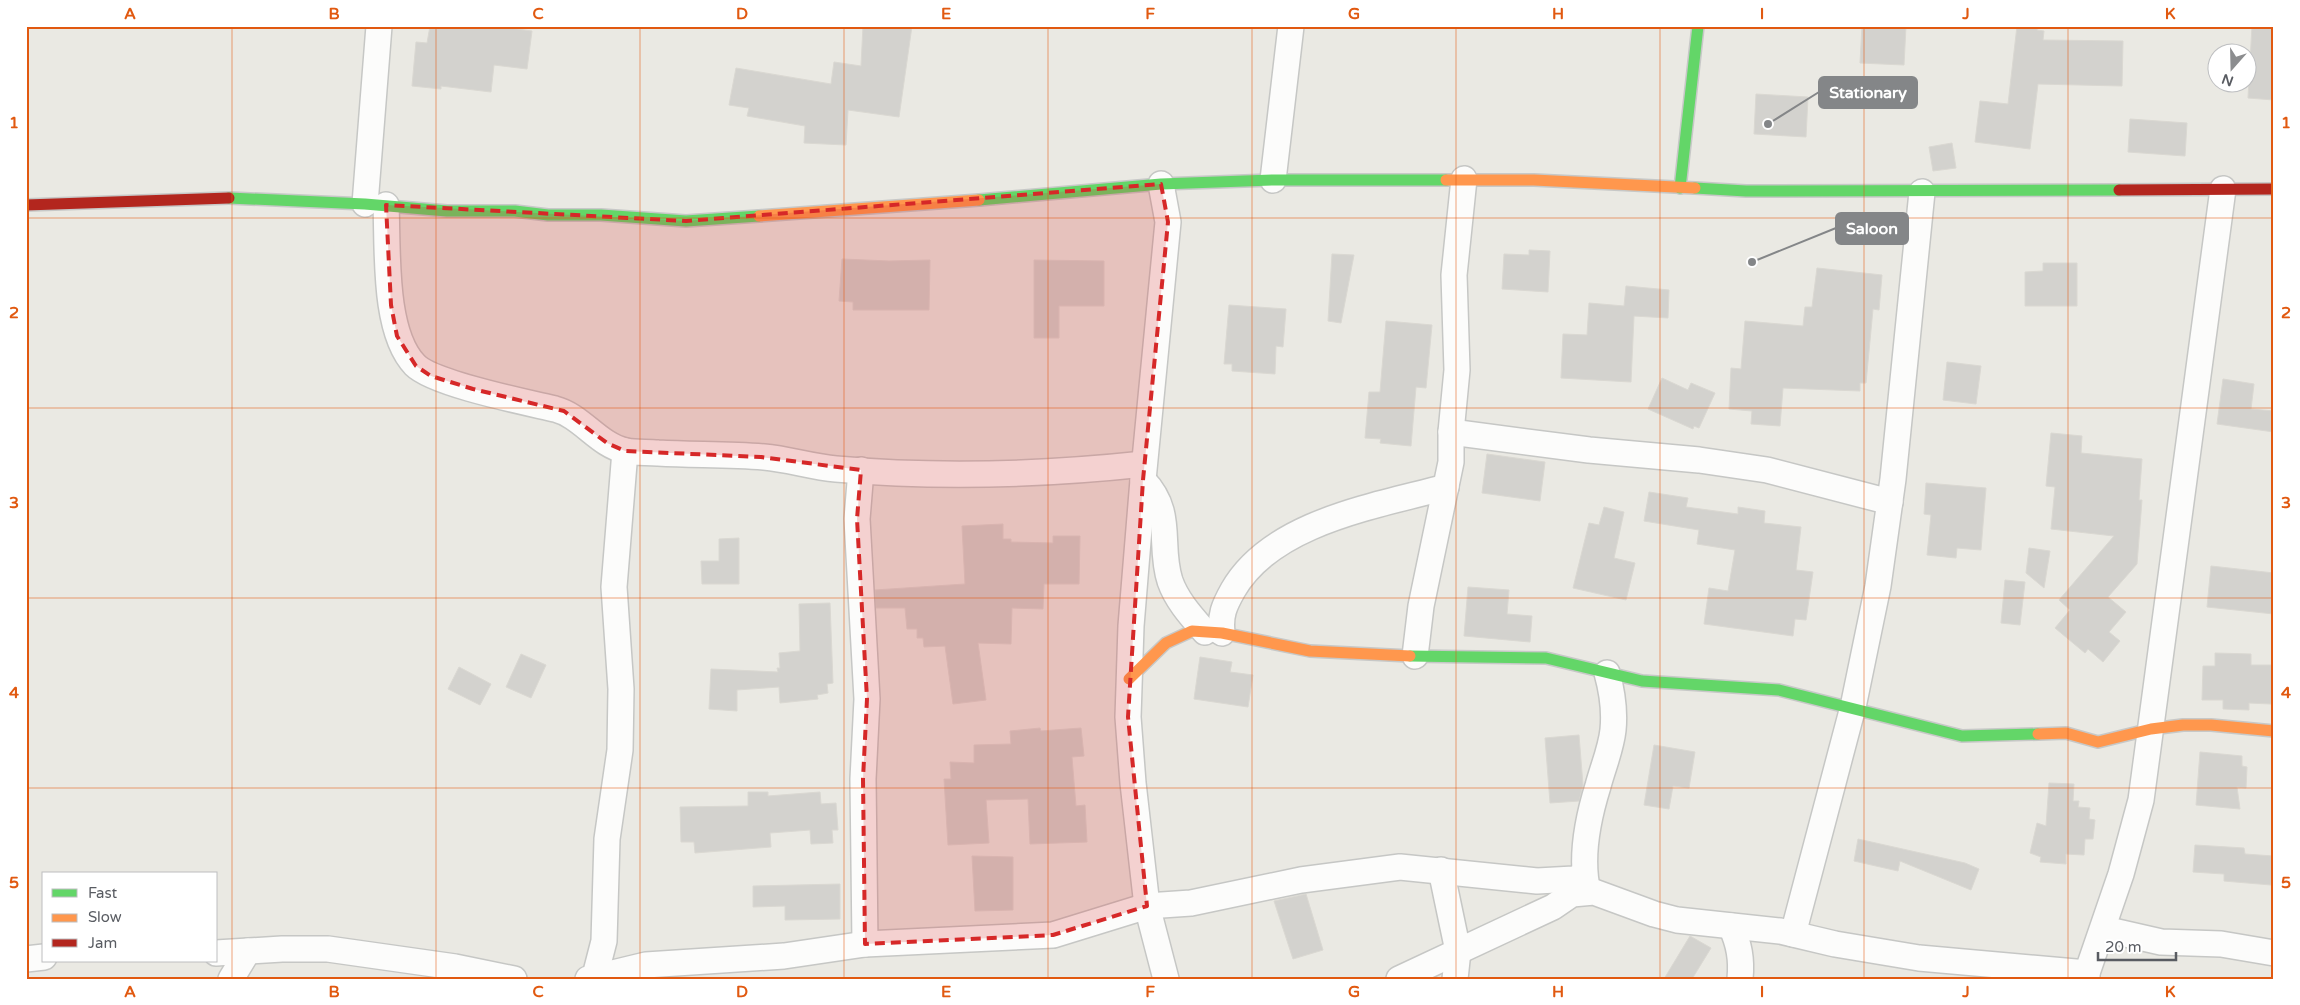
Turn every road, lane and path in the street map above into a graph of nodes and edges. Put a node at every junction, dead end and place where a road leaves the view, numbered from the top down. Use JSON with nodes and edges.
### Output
{"nodes":[{"id":1,"x":379,"y":26,"type":"edge"},
{"id":2,"x":1291,"y":26,"type":"edge"},
{"id":3,"x":1698,"y":26,"type":"edge"},
{"id":4,"x":1464,"y":179,"type":"junction"},
{"id":5,"x":1273,"y":180,"type":"junction"},
{"id":6,"x":1161,"y":184,"type":"junction"},
{"id":7,"x":1680,"y":188,"type":"junction"},
{"id":8,"x":2223,"y":189,"type":"junction"},
{"id":9,"x":2274,"y":189,"type":"edge"},
{"id":10,"x":1922,"y":192,"type":"junction"},
{"id":11,"x":26,"y":205,"type":"edge"},
{"id":12,"x":376,"y":205,"type":"junction"},
{"id":13,"x":1451,"y":432,"type":"junction"},
{"id":14,"x":625,"y":451,"type":"junction"},
{"id":15,"x":860,"y":470,"type":"junction"},
{"id":16,"x":1143,"y":472,"type":"junction"},
{"id":17,"x":1446,"y":487,"type":"junction"},
{"id":18,"x":1890,"y":502,"type":"junction"},
{"id":19,"x":1213,"y":632,"type":"junction"},
{"id":20,"x":1415,"y":656,"type":"junction"},
{"id":21,"x":1607,"y":673,"type":"junction"},
{"id":22,"x":1129,"y":679,"type":"junction"},
{"id":23,"x":1854,"y":707,"type":"junction"},
{"id":24,"x":2151,"y":729,"type":"junction"},
{"id":25,"x":2274,"y":731,"type":"edge"},
{"id":26,"x":1441,"y":870,"type":"junction"},
{"id":27,"x":1586,"y":884,"type":"junction"},
{"id":28,"x":1147,"y":906,"type":"junction"},
{"id":29,"x":1731,"y":926,"type":"junction"},
{"id":30,"x":2104,"y":929,"type":"junction"},
{"id":31,"x":1787,"y":932,"type":"junction"},
{"id":32,"x":865,"y":944,"type":"junction"},
{"id":33,"x":248,"y":951,"type":"junction"},
{"id":34,"x":1458,"y":951,"type":"junction"},
{"id":35,"x":218,"y":953,"type":"edge"},
{"id":36,"x":2274,"y":953,"type":"edge"},
{"id":37,"x":42,"y":957,"type":"edge"},
{"id":38,"x":26,"y":958,"type":"edge"},
{"id":39,"x":1741,"y":970,"type":"edge"},
{"id":40,"x":2087,"y":976,"type":"edge"},
{"id":41,"x":592,"y":977,"type":"edge"},
{"id":42,"x":1460,"y":978,"type":"edge"},
{"id":43,"x":231,"y":979,"type":"edge"},
{"id":44,"x":514,"y":979,"type":"edge"},
{"id":45,"x":1166,"y":979,"type":"edge"},
{"id":46,"x":1399,"y":979,"type":"edge"}],
"edges":[{"from":1,"to":12,"type":"street"},
{"from":2,"to":5,"type":"street"},
{"from":3,"to":7,"type":"street"},
{"from":4,"to":5,"type":"street"},
{"from":4,"to":7,"type":"street"},
{"from":4,"to":13,"type":"street"},
{"from":5,"to":6,"type":"street"},
{"from":6,"to":12,"type":"street"},
{"from":6,"to":16,"type":"street"},
{"from":7,"to":10,"type":"street"},
{"from":8,"to":9,"type":"street"},
{"from":8,"to":10,"type":"street"},
{"from":8,"to":24,"type":"street"},
{"from":10,"to":18,"type":"street"},
{"from":11,"to":12,"type":"street"},
{"from":12,"to":14,"type":"street"},
{"from":13,"to":17,"type":"street"},
{"from":13,"to":18,"type":"street"},
{"from":14,"to":15,"type":"street"},
{"from":14,"to":41,"type":"street"},
{"from":15,"to":16,"type":"street"},
{"from":15,"to":32,"type":"street"},
{"from":16,"to":19,"type":"street"},
{"from":16,"to":22,"type":"street"},
{"from":17,"to":19,"type":"street"},
{"from":17,"to":20,"type":"street"},
{"from":18,"to":23,"type":"street"},
{"from":19,"to":20,"type":"street"},
{"from":19,"to":22,"type":"street"},
{"from":20,"to":21,"type":"street"},
{"from":21,"to":23,"type":"street"},
{"from":21,"to":27,"type":"street"},
{"from":22,"to":28,"type":"street"},
{"from":23,"to":24,"type":"street"},
{"from":23,"to":31,"type":"street"},
{"from":24,"to":25,"type":"street"},
{"from":24,"to":30,"type":"street"},
{"from":26,"to":27,"type":"street"},
{"from":26,"to":28,"type":"street"},
{"from":26,"to":34,"type":"street"},
{"from":27,"to":29,"type":"street"},
{"from":27,"to":34,"type":"street"},
{"from":28,"to":32,"type":"street"},
{"from":28,"to":45,"type":"street"},
{"from":29,"to":31,"type":"street"},
{"from":29,"to":39,"type":"street"},
{"from":30,"to":36,"type":"street"},
{"from":30,"to":40,"type":"street"},
{"from":31,"to":39,"type":"street"},
{"from":31,"to":40,"type":"street"},
{"from":32,"to":41,"type":"street"},
{"from":33,"to":35,"type":"street"},
{"from":33,"to":43,"type":"street"},
{"from":33,"to":44,"type":"street"},
{"from":34,"to":42,"type":"street"},
{"from":34,"to":46,"type":"street"},
{"from":37,"to":38,"type":"street"}]}
